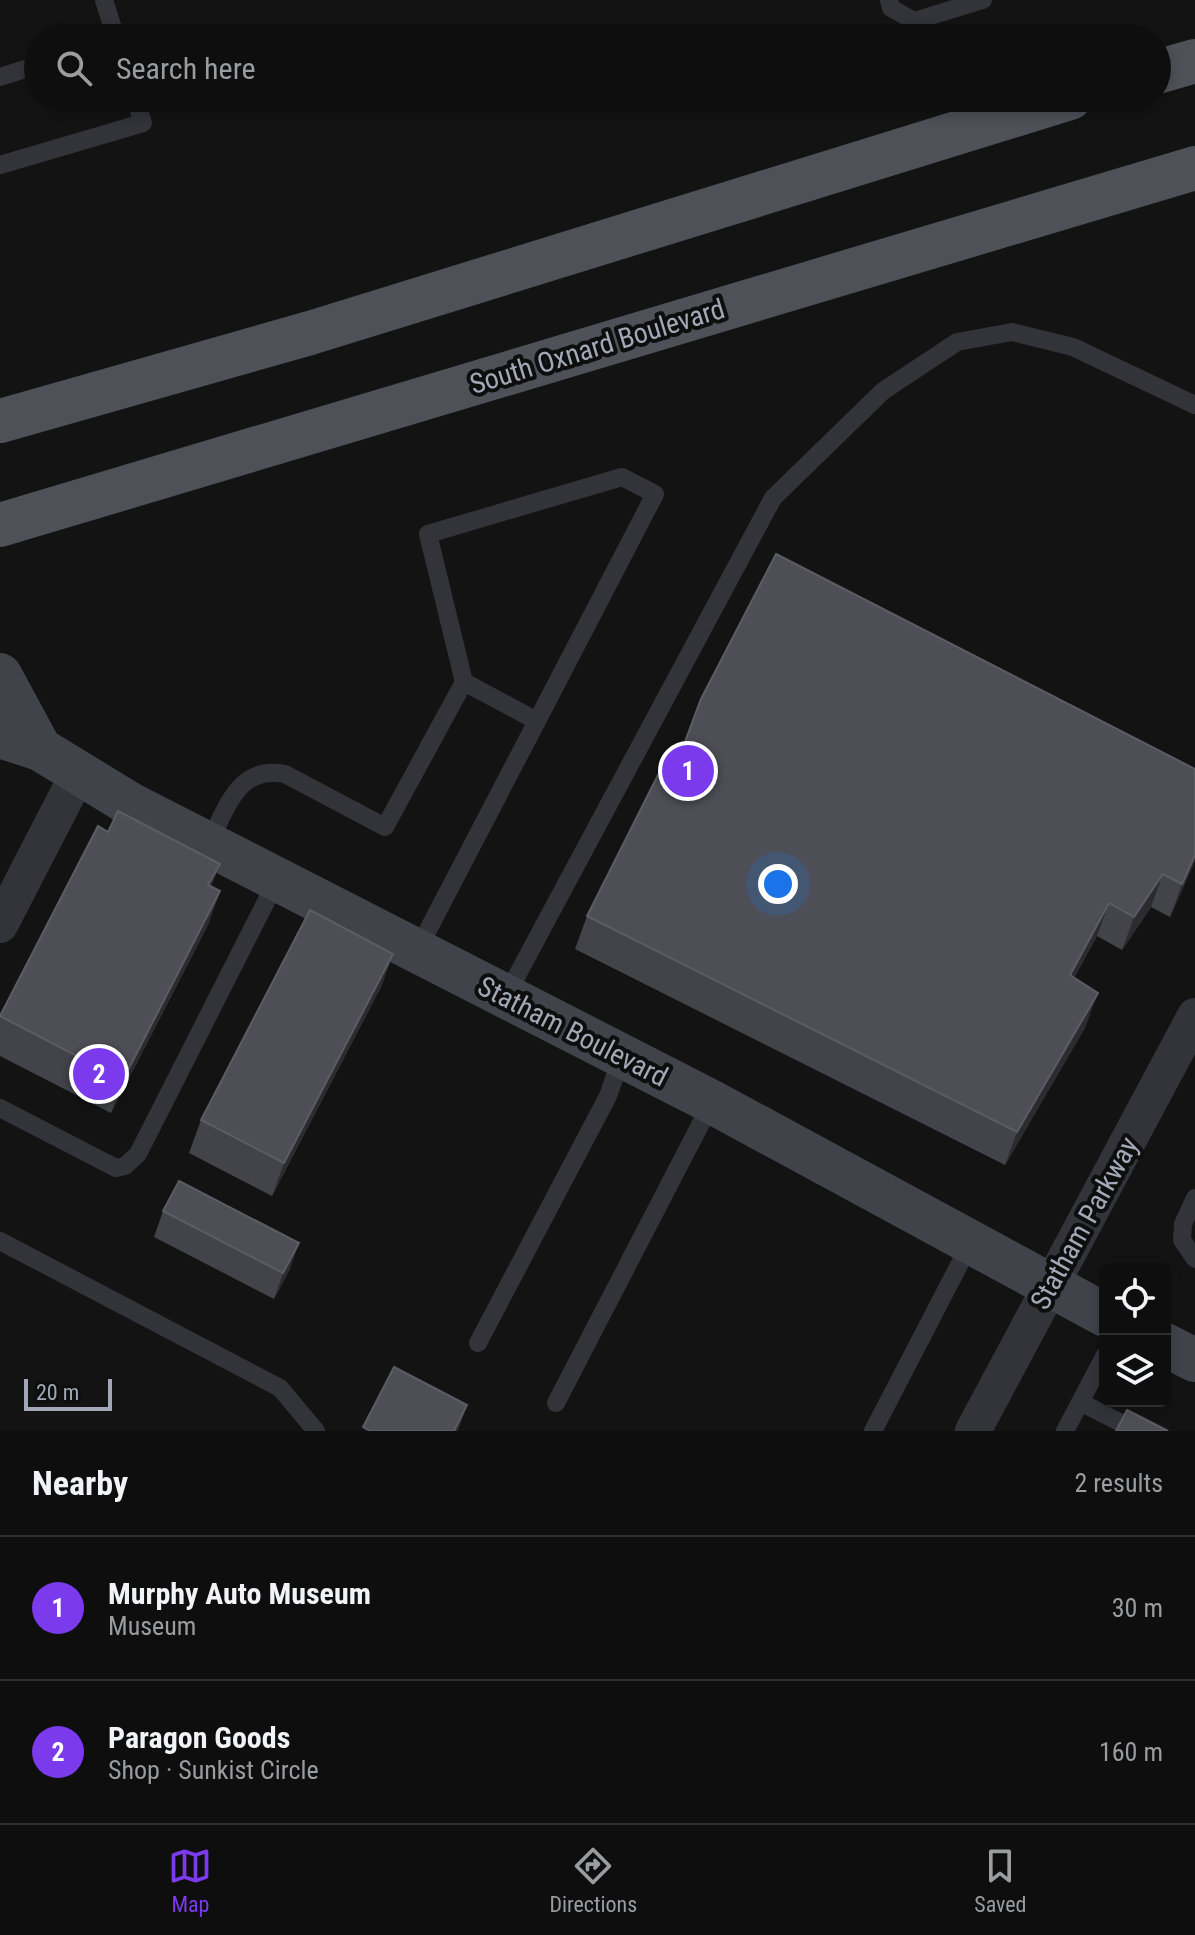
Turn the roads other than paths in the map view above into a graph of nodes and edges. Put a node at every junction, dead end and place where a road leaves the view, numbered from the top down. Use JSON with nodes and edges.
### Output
{"nodes":[{"id":1,"x":104,"y":0,"type":"edge"},
{"id":2,"x":889,"y":0,"type":"edge"},
{"id":3,"x":983,"y":0,"type":"edge"},
{"id":4,"x":112,"y":24,"type":"edge"},
{"id":5,"x":1195,"y":61,"type":"edge"},
{"id":6,"x":1171,"y":68,"type":"edge"},
{"id":7,"x":24,"y":69,"type":"edge"},
{"id":8,"x":0,"y":77,"type":"edge"},
{"id":9,"x":139,"y":112,"type":"edge"},
{"id":10,"x":1025,"y":112,"type":"edge"},
{"id":11,"x":0,"y":165,"type":"edge"},
{"id":12,"x":1195,"y":168,"type":"edge"},
{"id":13,"x":1195,"y":405,"type":"edge"},
{"id":14,"x":0,"y":421,"type":"edge"},
{"id":15,"x":0,"y":525,"type":"edge"},
{"id":16,"x":0,"y":675,"type":"edge"},
{"id":17,"x":464,"y":682,"type":"junction"},
{"id":18,"x":537,"y":721,"type":"junction"},
{"id":19,"x":20,"y":743,"type":"edge"},
{"id":20,"x":78,"y":774,"type":"junction"},
{"id":21,"x":208,"y":844,"type":"junction"},
{"id":22,"x":277,"y":880,"type":"junction"},
{"id":23,"x":0,"y":925,"type":"edge"},
{"id":24,"x":417,"y":951,"type":"junction"},
{"id":25,"x":505,"y":997,"type":"junction"},
{"id":26,"x":1195,"y":1016,"type":"edge"},
{"id":27,"x":622,"y":1056,"type":"junction"},
{"id":28,"x":712,"y":1102,"type":"junction"},
{"id":29,"x":0,"y":1108,"type":"edge"},
{"id":30,"x":1195,"y":1198,"type":"edge"},
{"id":31,"x":0,"y":1241,"type":"edge"},
{"id":32,"x":970,"y":1244,"type":"junction"},
{"id":33,"x":1195,"y":1259,"type":"edge"},
{"id":34,"x":1051,"y":1288,"type":"junction"},
{"id":35,"x":1099,"y":1312,"type":"edge"},
{"id":36,"x":478,"y":1343,"type":"dead end"},
{"id":37,"x":1171,"y":1348,"type":"edge"},
{"id":38,"x":1195,"y":1360,"type":"edge"},
{"id":39,"x":1099,"y":1366,"type":"edge"},
{"id":40,"x":1080,"y":1402,"type":"junction"},
{"id":41,"x":556,"y":1403,"type":"dead end"},
{"id":42,"x":316,"y":1431,"type":"edge"},
{"id":43,"x":873,"y":1431,"type":"edge"},
{"id":44,"x":973,"y":1431,"type":"edge"},
{"id":45,"x":1065,"y":1431,"type":"edge"},
{"id":46,"x":1137,"y":1431,"type":"edge"}],
"edges":[{"from":1,"to":4,"type":"lane"},
{"from":2,"to":3,"type":"lane"},
{"from":5,"to":6,"type":"main road"},
{"from":7,"to":8,"type":"lane"},
{"from":9,"to":11,"type":"lane"},
{"from":10,"to":14,"type":"main road"},
{"from":12,"to":15,"type":"main road","name":"South Oxnard Boulevard"},
{"from":13,"to":25,"type":"lane"},
{"from":16,"to":19,"type":"street","name":"Statham Boulevard"},
{"from":17,"to":18,"type":"lane"},
{"from":17,"to":18,"type":"lane"},
{"from":17,"to":21,"type":"lane"},
{"from":18,"to":24,"type":"lane"},
{"from":19,"to":20,"type":"street","name":"Statham Boulevard"},
{"from":20,"to":21,"type":"street","name":"Statham Boulevard"},
{"from":20,"to":23,"type":"street"},
{"from":21,"to":22,"type":"street","name":"Statham Boulevard"},
{"from":22,"to":24,"type":"street","name":"Statham Boulevard"},
{"from":22,"to":29,"type":"lane"},
{"from":24,"to":25,"type":"street","name":"Statham Boulevard"},
{"from":25,"to":27,"type":"street","name":"Statham Boulevard"},
{"from":26,"to":34,"type":"street","name":"Statham Parkway"},
{"from":27,"to":28,"type":"street","name":"Statham Boulevard"},
{"from":27,"to":36,"type":"lane"},
{"from":28,"to":32,"type":"street","name":"Statham Boulevard"},
{"from":28,"to":41,"type":"lane"},
{"from":30,"to":33,"type":"lane"},
{"from":31,"to":42,"type":"lane"},
{"from":32,"to":34,"type":"street","name":"Statham Boulevard"},
{"from":32,"to":43,"type":"lane"},
{"from":34,"to":35,"type":"street","name":"Statham Boulevard"},
{"from":34,"to":44,"type":"street","name":"Statham Parkway"},
{"from":37,"to":38,"type":"street"},
{"from":39,"to":40,"type":"lane"},
{"from":40,"to":45,"type":"lane"},
{"from":40,"to":46,"type":"lane"}]}
